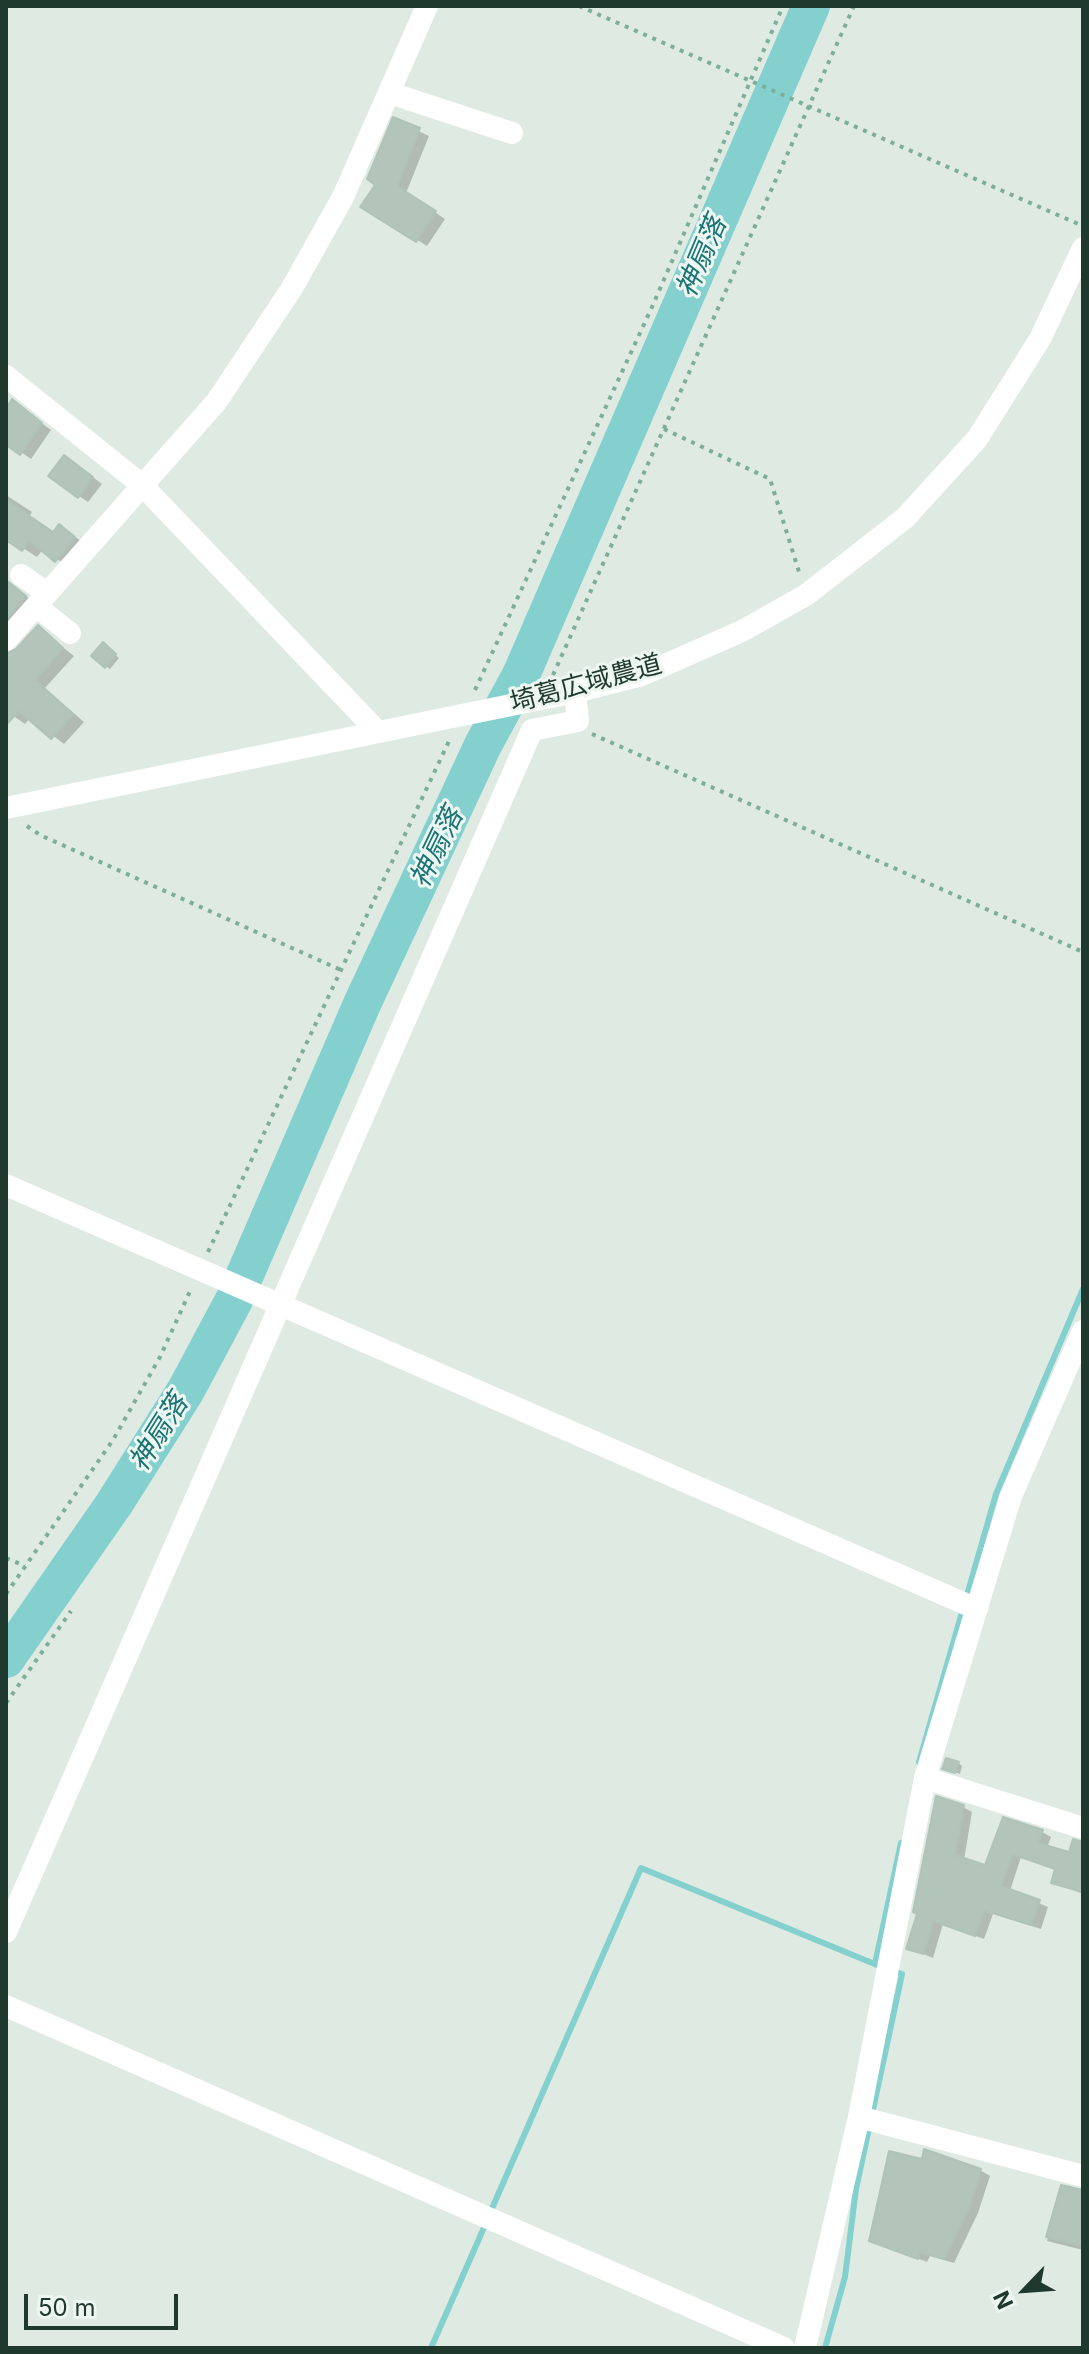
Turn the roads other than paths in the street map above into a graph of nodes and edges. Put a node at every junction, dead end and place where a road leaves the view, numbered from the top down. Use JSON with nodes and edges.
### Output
{"nodes":[{"id":1,"x":427,"y":6,"type":"edge"},
{"id":2,"x":390,"y":93,"type":"junction"},
{"id":3,"x":512,"y":133,"type":"dead end"},
{"id":4,"x":1083,"y":248,"type":"edge"},
{"id":5,"x":6,"y":376,"type":"edge"},
{"id":6,"x":142,"y":485,"type":"junction"},
{"id":7,"x":21,"y":575,"type":"dead end"},
{"id":8,"x":41,"y":600,"type":"junction"},
{"id":9,"x":70,"y":633,"type":"dead end"},
{"id":10,"x":6,"y":640,"type":"edge"},
{"id":11,"x":575,"y":692,"type":"junction"},
{"id":12,"x":378,"y":732,"type":"junction"},
{"id":13,"x":12,"y":813,"type":"edge"},
{"id":14,"x":6,"y":1185,"type":"edge"},
{"id":15,"x":279,"y":1306,"type":"junction"},
{"id":16,"x":1083,"y":1331,"type":"edge"},
{"id":17,"x":1073,"y":1383,"type":"edge"},
{"id":18,"x":977,"y":1609,"type":"junction"},
{"id":19,"x":925,"y":1778,"type":"junction"},
{"id":20,"x":1083,"y":1828,"type":"edge"},
{"id":21,"x":6,"y":1932,"type":"edge"},
{"id":22,"x":6,"y":2006,"type":"edge"},
{"id":23,"x":859,"y":2117,"type":"junction"},
{"id":24,"x":1083,"y":2176,"type":"edge"},
{"id":25,"x":784,"y":2348,"type":"edge"},
{"id":26,"x":805,"y":2348,"type":"edge"}],
"edges":[{"from":1,"to":2,"type":"street"},
{"from":2,"to":3,"type":"street"},
{"from":2,"to":6,"type":"street"},
{"from":4,"to":11,"type":"street","name":"埼葛広域農道"},
{"from":5,"to":6,"type":"street"},
{"from":6,"to":8,"type":"street"},
{"from":6,"to":12,"type":"street"},
{"from":7,"to":8,"type":"street"},
{"from":8,"to":9,"type":"street"},
{"from":8,"to":10,"type":"street"},
{"from":11,"to":12,"type":"street","name":"埼葛広域農道"},
{"from":11,"to":15,"type":"street"},
{"from":12,"to":13,"type":"street","name":"埼葛広域農道"},
{"from":14,"to":15,"type":"street"},
{"from":15,"to":18,"type":"street"},
{"from":15,"to":21,"type":"street"},
{"from":16,"to":17,"type":"street"},
{"from":17,"to":18,"type":"street"},
{"from":18,"to":19,"type":"street"},
{"from":19,"to":20,"type":"street"},
{"from":19,"to":23,"type":"street"},
{"from":22,"to":25,"type":"street"},
{"from":23,"to":24,"type":"street"},
{"from":23,"to":26,"type":"street"}]}
